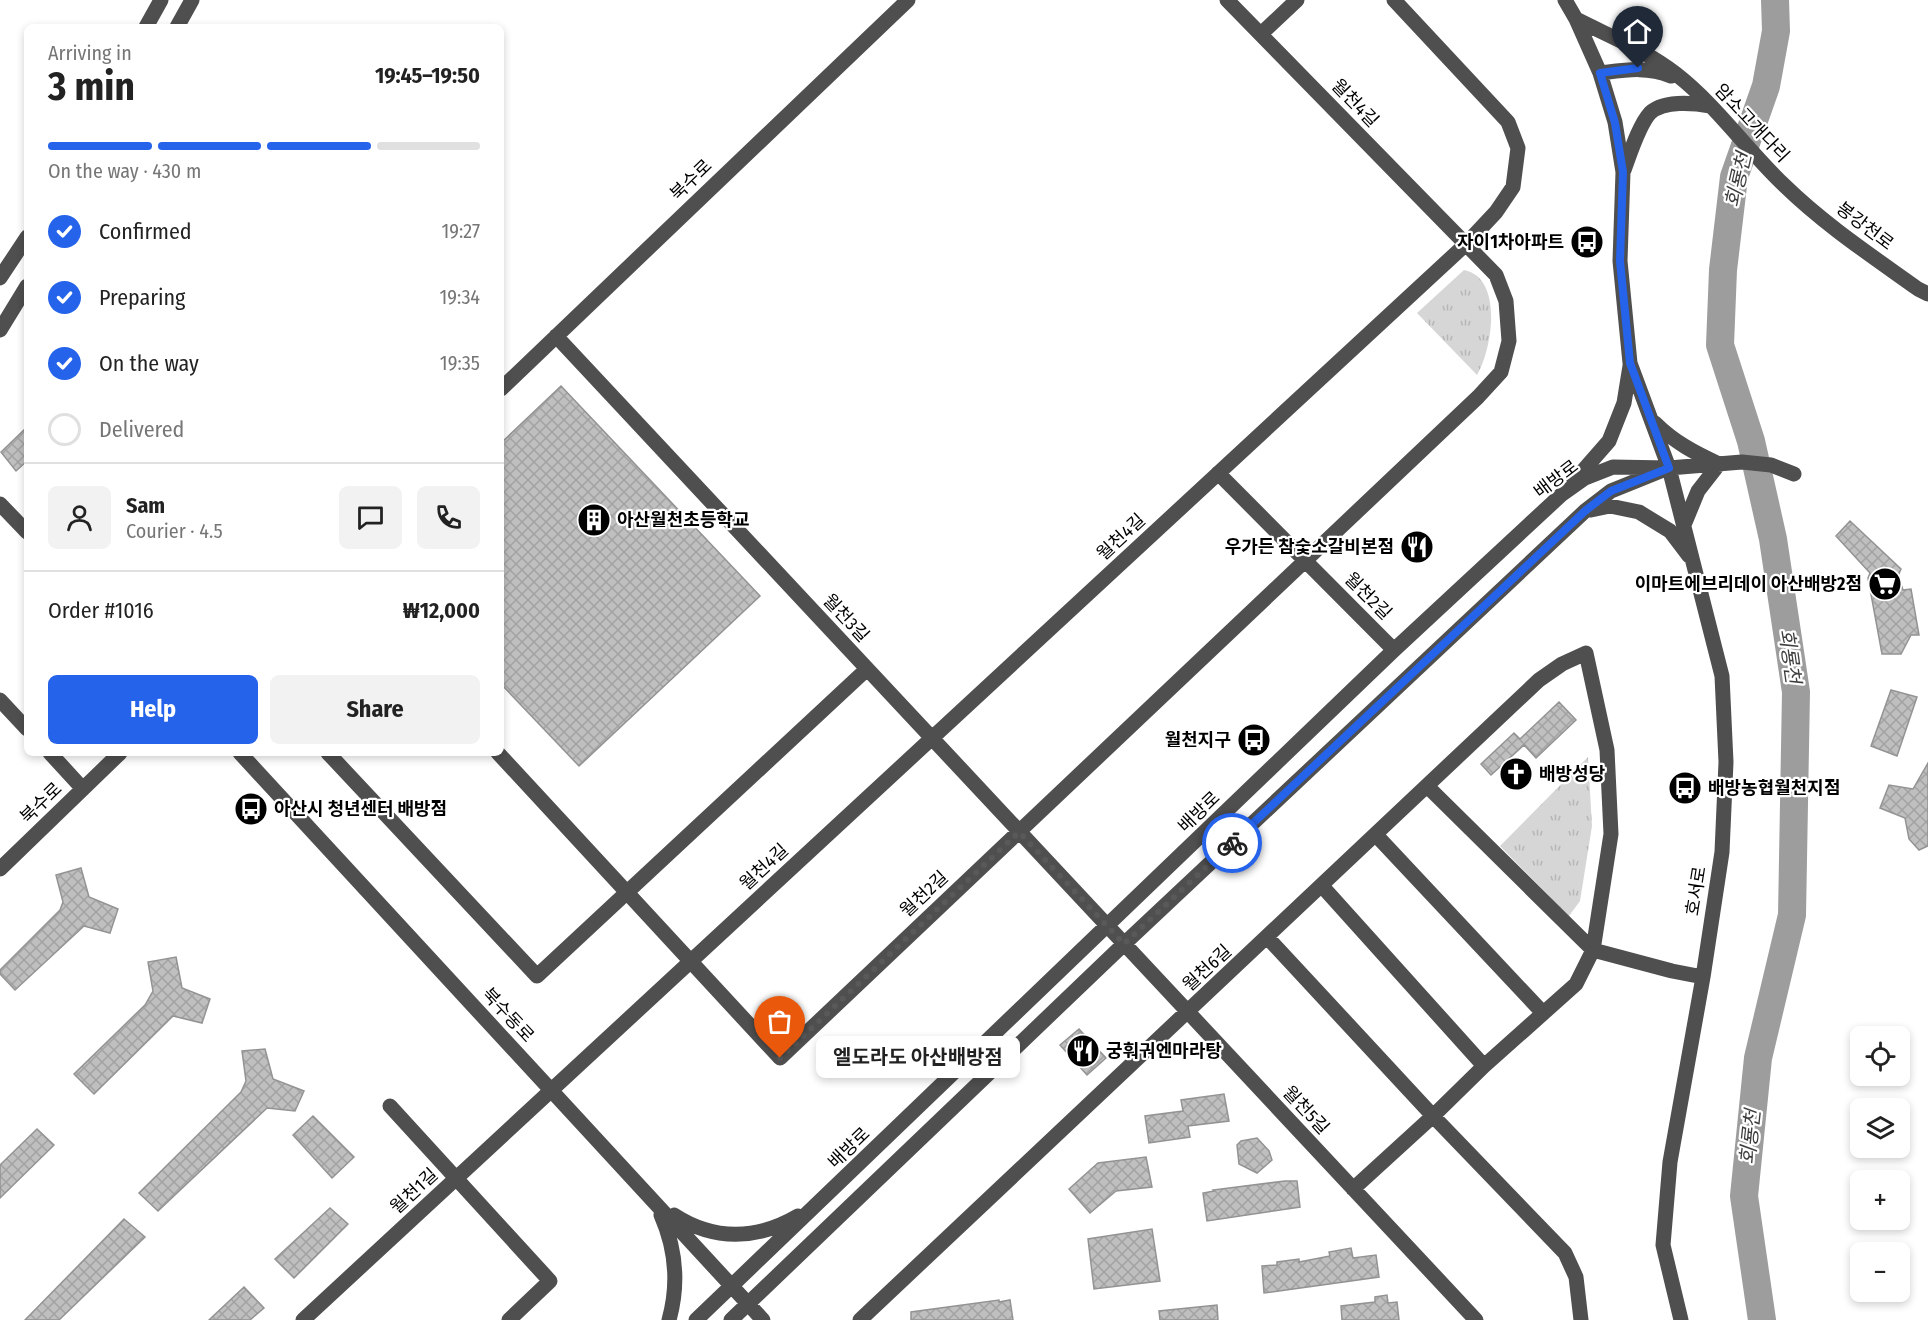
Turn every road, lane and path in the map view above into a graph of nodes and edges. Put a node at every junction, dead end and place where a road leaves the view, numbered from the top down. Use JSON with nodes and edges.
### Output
{"nodes":[{"id":1,"x":161,"y":0,"type":"edge"},
{"id":2,"x":192,"y":0,"type":"edge"},
{"id":3,"x":908,"y":0,"type":"edge"},
{"id":4,"x":1227,"y":0,"type":"edge"},
{"id":5,"x":1297,"y":0,"type":"edge"},
{"id":6,"x":1394,"y":0,"type":"edge"},
{"id":7,"x":1564,"y":0,"type":"edge"},
{"id":8,"x":1576,"y":19,"type":"junction"},
{"id":9,"x":148,"y":24,"type":"edge"},
{"id":10,"x":179,"y":24,"type":"edge"},
{"id":11,"x":1261,"y":34,"type":"junction"},
{"id":12,"x":1600,"y":73,"type":"junction"},
{"id":13,"x":1694,"y":89,"type":"junction"},
{"id":14,"x":1711,"y":106,"type":"junction"},
{"id":15,"x":1623,"y":172,"type":"junction"},
{"id":16,"x":1782,"y":183,"type":"joint"},
{"id":17,"x":24,"y":242,"type":"edge"},
{"id":18,"x":1466,"y":244,"type":"junction"},
{"id":19,"x":0,"y":278,"type":"edge"},
{"id":20,"x":24,"y":291,"type":"edge"},
{"id":21,"x":1928,"y":294,"type":"edge"},
{"id":22,"x":0,"y":330,"type":"edge"},
{"id":23,"x":556,"y":336,"type":"junction"},
{"id":24,"x":1630,"y":363,"type":"junction"},
{"id":25,"x":504,"y":386,"type":"edge"},
{"id":26,"x":1651,"y":418,"type":"junction"},
{"id":27,"x":1699,"y":459,"type":"junction"},
{"id":28,"x":1719,"y":464,"type":"junction"},
{"id":29,"x":1669,"y":468,"type":"junction"},
{"id":30,"x":1218,"y":473,"type":"junction"},
{"id":31,"x":1794,"y":474,"type":"dead end"},
{"id":32,"x":1558,"y":499,"type":"junction"},
{"id":33,"x":0,"y":504,"type":"edge"},
{"id":34,"x":1585,"y":511,"type":"junction"},
{"id":35,"x":1684,"y":525,"type":"junction"},
{"id":36,"x":24,"y":528,"type":"edge"},
{"id":37,"x":1305,"y":560,"type":"junction"},
{"id":38,"x":1695,"y":564,"type":"junction"},
{"id":39,"x":1394,"y":650,"type":"junction"},
{"id":40,"x":867,"y":669,"type":"junction"},
{"id":41,"x":0,"y":701,"type":"edge"},
{"id":42,"x":24,"y":726,"type":"edge"},
{"id":43,"x":932,"y":738,"type":"junction"},
{"id":44,"x":53,"y":756,"type":"edge"},
{"id":45,"x":117,"y":756,"type":"edge"},
{"id":46,"x":243,"y":756,"type":"edge"},
{"id":47,"x":331,"y":756,"type":"edge"},
{"id":48,"x":501,"y":756,"type":"edge"},
{"id":49,"x":1428,"y":787,"type":"junction"},
{"id":50,"x":83,"y":789,"type":"junction"},
{"id":51,"x":1019,"y":832,"type":"junction"},
{"id":52,"x":1376,"y":835,"type":"junction"},
{"id":53,"x":0,"y":869,"type":"edge"},
{"id":54,"x":1322,"y":886,"type":"junction"},
{"id":55,"x":627,"y":893,"type":"junction"},
{"id":56,"x":1108,"y":927,"type":"junction"},
{"id":57,"x":1268,"y":938,"type":"junction"},
{"id":58,"x":1124,"y":944,"type":"junction"},
{"id":59,"x":1593,"y":950,"type":"junction"},
{"id":60,"x":691,"y":962,"type":"junction"},
{"id":61,"x":1703,"y":977,"type":"junction"},
{"id":62,"x":1188,"y":1012,"type":"junction"},
{"id":63,"x":1543,"y":1013,"type":"junction"},
{"id":64,"x":1484,"y":1066,"type":"junction"},
{"id":65,"x":551,"y":1090,"type":"junction"},
{"id":66,"x":390,"y":1106,"type":"dead end"},
{"id":67,"x":1433,"y":1116,"type":"junction"},
{"id":68,"x":456,"y":1178,"type":"junction"},
{"id":69,"x":1353,"y":1189,"type":"junction"},
{"id":70,"x":656,"y":1204,"type":"junction"},
{"id":71,"x":818,"y":1204,"type":"junction"},
{"id":72,"x":732,"y":1287,"type":"junction"},
{"id":73,"x":748,"y":1304,"type":"junction"},
{"id":74,"x":303,"y":1320,"type":"edge"},
{"id":75,"x":509,"y":1320,"type":"edge"},
{"id":76,"x":669,"y":1320,"type":"edge"},
{"id":77,"x":696,"y":1320,"type":"edge"},
{"id":78,"x":731,"y":1320,"type":"edge"},
{"id":79,"x":763,"y":1320,"type":"edge"},
{"id":80,"x":860,"y":1320,"type":"edge"},
{"id":81,"x":1476,"y":1320,"type":"edge"},
{"id":82,"x":1581,"y":1320,"type":"edge"},
{"id":83,"x":1681,"y":1320,"type":"edge"}],
"edges":[{"from":1,"to":9,"type":"street"},
{"from":2,"to":10,"type":"street"},
{"from":3,"to":23,"type":"street","name":"북수로"},
{"from":4,"to":11,"type":"street","name":"월천4길"},
{"from":5,"to":11,"type":"street"},
{"from":6,"to":18,"type":"street"},
{"from":7,"to":8,"type":"street"},
{"from":8,"to":12,"type":"street"},
{"from":8,"to":13,"type":"street"},
{"from":11,"to":18,"type":"street","name":"월천4길"},
{"from":12,"to":13,"type":"street"},
{"from":12,"to":15,"type":"street"},
{"from":13,"to":14,"type":"street","name":"암소고개다리"},
{"from":14,"to":15,"type":"street"},
{"from":14,"to":16,"type":"street","name":"암소고개다리"},
{"from":15,"to":24,"type":"street"},
{"from":16,"to":21,"type":"street","name":"봉강천로"},
{"from":17,"to":19,"type":"street"},
{"from":18,"to":30,"type":"street","name":"월천4길"},
{"from":18,"to":37,"type":"street"},
{"from":20,"to":22,"type":"street"},
{"from":23,"to":25,"type":"street","name":"북수로"},
{"from":23,"to":40,"type":"street","name":"월천3길"},
{"from":24,"to":26,"type":"street","name":"호서로"},
{"from":24,"to":32,"type":"street"},
{"from":26,"to":27,"type":"street"},
{"from":26,"to":29,"type":"street","name":"호서로"},
{"from":27,"to":28,"type":"street"},
{"from":27,"to":29,"type":"street"},
{"from":28,"to":31,"type":"street"},
{"from":28,"to":35,"type":"street"},
{"from":29,"to":32,"type":"street","name":"배방로"},
{"from":29,"to":34,"type":"street"},
{"from":29,"to":35,"type":"street","name":"호서로"},
{"from":30,"to":37,"type":"street"},
{"from":30,"to":43,"type":"street","name":"월천4길"},
{"from":32,"to":39,"type":"street","name":"배방로"},
{"from":33,"to":36,"type":"street"},
{"from":34,"to":38,"type":"street"},
{"from":34,"to":58,"type":"street"},
{"from":35,"to":38,"type":"street","name":"호서로"},
{"from":37,"to":39,"type":"street","name":"월천2길"},
{"from":37,"to":51,"type":"street","name":"월천2길"},
{"from":38,"to":61,"type":"street","name":"호서로"},
{"from":39,"to":56,"type":"street","name":"배방로"},
{"from":40,"to":43,"type":"street","name":"월천3길"},
{"from":40,"to":55,"type":"street"},
{"from":41,"to":42,"type":"street"},
{"from":43,"to":51,"type":"street","name":"월천3길"},
{"from":43,"to":60,"type":"street","name":"월천4길"},
{"from":44,"to":50,"type":"street","name":"북수로"},
{"from":45,"to":50,"type":"street","name":"북수로"},
{"from":46,"to":65,"type":"street","name":"북수동로"},
{"from":47,"to":55,"type":"street"},
{"from":48,"to":55,"type":"street","name":"월천2길"},
{"from":49,"to":52,"type":"street","name":"월천6길"},
{"from":49,"to":59,"type":"street"},
{"from":49,"to":59,"type":"street","name":"월천6길"},
{"from":50,"to":53,"type":"street","name":"북수로"},
{"from":51,"to":56,"type":"street","name":"월천3길"},
{"from":51,"to":60,"type":"street","name":"월천2길"},
{"from":52,"to":54,"type":"street","name":"월천6길"},
{"from":52,"to":63,"type":"street"},
{"from":54,"to":57,"type":"street","name":"월천6길"},
{"from":54,"to":64,"type":"street"},
{"from":55,"to":60,"type":"street","name":"월천2길"},
{"from":56,"to":58,"type":"street","name":"월천5길"},
{"from":56,"to":71,"type":"street","name":"배방로"},
{"from":57,"to":62,"type":"street","name":"월천6길"},
{"from":57,"to":67,"type":"street"},
{"from":58,"to":62,"type":"street","name":"월천5길"},
{"from":58,"to":73,"type":"street"},
{"from":59,"to":61,"type":"street"},
{"from":59,"to":63,"type":"street"},
{"from":60,"to":65,"type":"street","name":"월천4길"},
{"from":61,"to":83,"type":"street","name":"호서로"},
{"from":62,"to":69,"type":"street","name":"월천5길"},
{"from":62,"to":80,"type":"street","name":"월천6길"},
{"from":63,"to":64,"type":"street"},
{"from":64,"to":67,"type":"street"},
{"from":65,"to":68,"type":"street","name":"월천1길"},
{"from":65,"to":70,"type":"street","name":"북수동로"},
{"from":66,"to":68,"type":"street"},
{"from":67,"to":69,"type":"street"},
{"from":67,"to":82,"type":"street"},
{"from":68,"to":74,"type":"street","name":"월천1길"},
{"from":68,"to":75,"type":"street"},
{"from":69,"to":81,"type":"street","name":"월천5길"},
{"from":70,"to":71,"type":"street"},
{"from":70,"to":72,"type":"street","name":"북수동로"},
{"from":70,"to":76,"type":"street"},
{"from":71,"to":72,"type":"street","name":"배방로"},
{"from":72,"to":73,"type":"street","name":"북수동로"},
{"from":72,"to":77,"type":"street","name":"배방로"},
{"from":73,"to":78,"type":"street"},
{"from":73,"to":79,"type":"street","name":"북수동로"}]}
